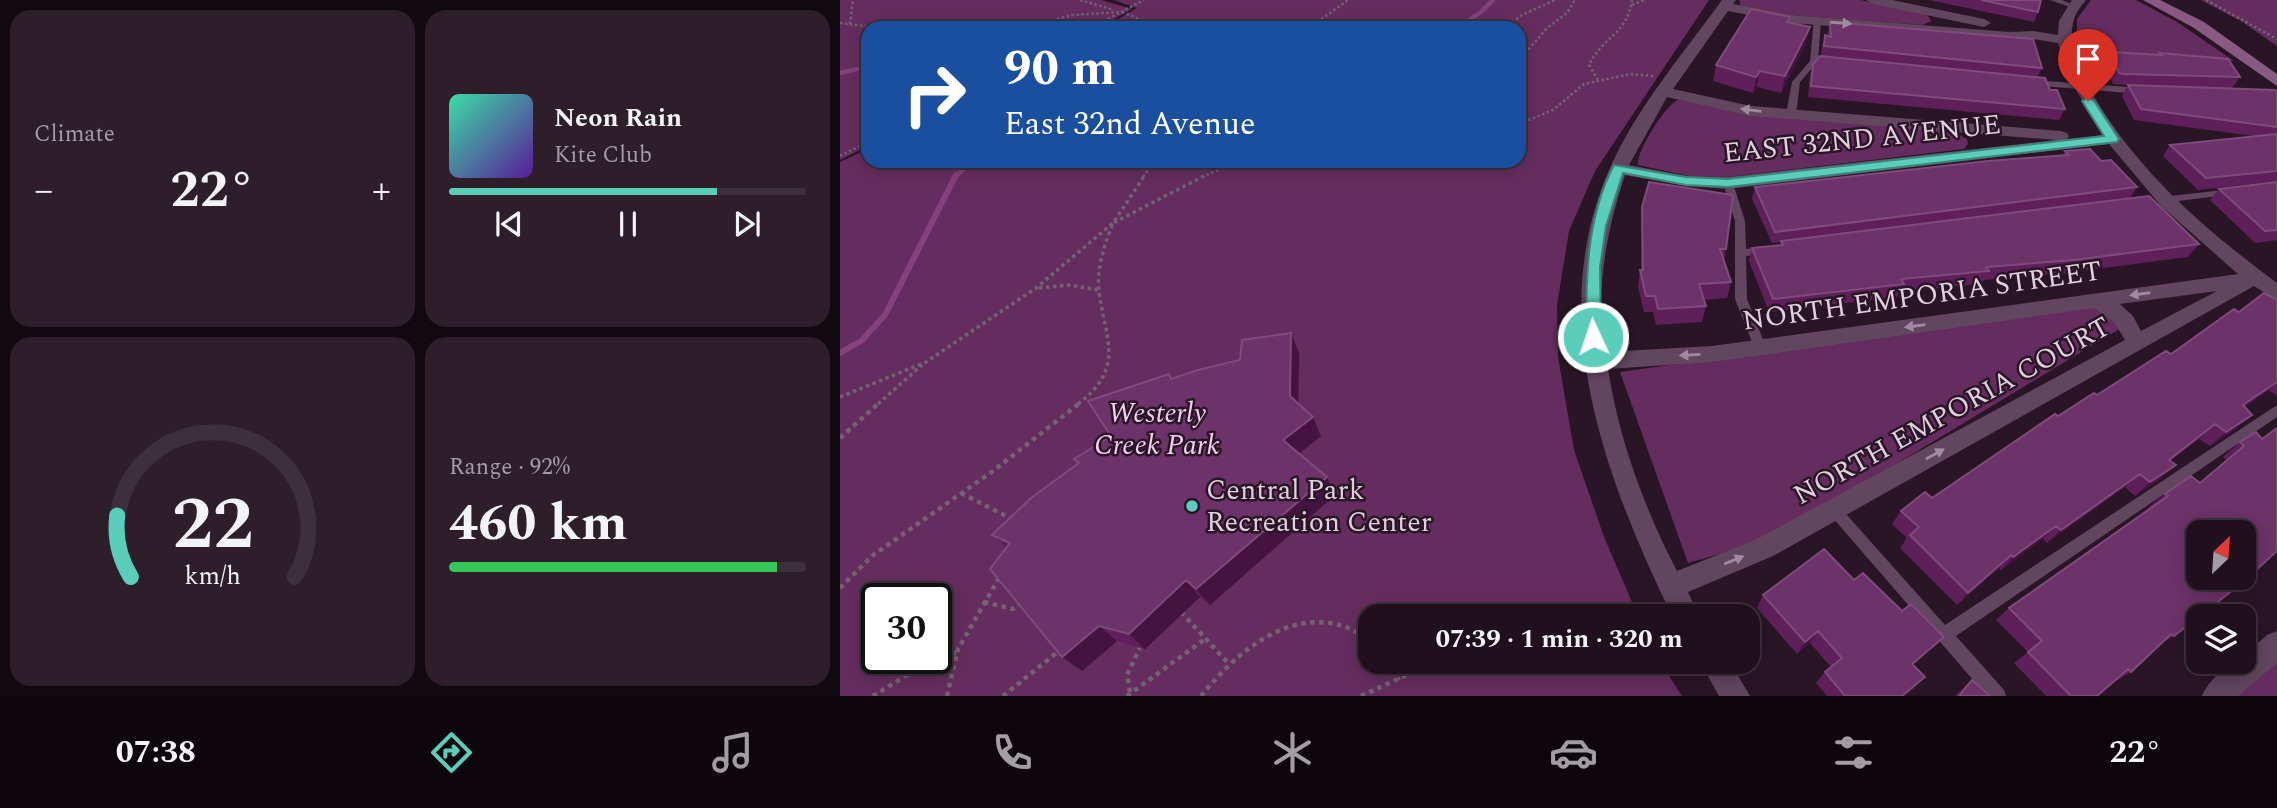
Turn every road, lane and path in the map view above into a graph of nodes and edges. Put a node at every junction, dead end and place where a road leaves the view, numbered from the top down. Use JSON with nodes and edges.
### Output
{"nodes":[{"id":1,"x":853,"y":0,"type":"edge"},
{"id":2,"x":1080,"y":0,"type":"edge"},
{"id":3,"x":1144,"y":0,"type":"edge"},
{"id":4,"x":1348,"y":0,"type":"edge"},
{"id":5,"x":1555,"y":0,"type":"edge"},
{"id":6,"x":1574,"y":0,"type":"edge"},
{"id":7,"x":1632,"y":0,"type":"edge"},
{"id":8,"x":1644,"y":0,"type":"edge"},
{"id":9,"x":1873,"y":0,"type":"edge"},
{"id":10,"x":2054,"y":0,"type":"edge"},
{"id":11,"x":2150,"y":0,"type":"edge"},
{"id":12,"x":2206,"y":0,"type":"edge"},
{"id":13,"x":1728,"y":3,"type":"edge"},
{"id":14,"x":2076,"y":3,"type":"edge"},
{"id":15,"x":1632,"y":5,"type":"junction"},
{"id":16,"x":1121,"y":12,"type":"junction"},
{"id":17,"x":1930,"y":12,"type":"junction"},
{"id":18,"x":1050,"y":21,"type":"edge"},
{"id":19,"x":1104,"y":21,"type":"edge"},
{"id":20,"x":1144,"y":21,"type":"edge"},
{"id":21,"x":1319,"y":21,"type":"edge"},
{"id":22,"x":1514,"y":21,"type":"edge"},
{"id":23,"x":1817,"y":21,"type":"junction"},
{"id":24,"x":840,"y":23,"type":"edge"},
{"id":25,"x":850,"y":24,"type":"junction"},
{"id":26,"x":861,"y":25,"type":"edge"},
{"id":27,"x":1927,"y":29,"type":"junction"},
{"id":28,"x":2033,"y":36,"type":"junction"},
{"id":29,"x":2064,"y":40,"type":"junction"},
{"id":30,"x":2277,"y":40,"type":"edge"},
{"id":31,"x":1526,"y":53,"type":"edge"},
{"id":32,"x":1814,"y":61,"type":"junction"},
{"id":33,"x":1828,"y":62,"type":"edge"},
{"id":34,"x":1598,"y":80,"type":"junction"},
{"id":35,"x":2014,"y":81,"type":"edge"},
{"id":36,"x":2277,"y":81,"type":"edge"},
{"id":37,"x":1670,"y":86,"type":"junction"},
{"id":38,"x":2081,"y":88,"type":"junction"},
{"id":39,"x":2148,"y":91,"type":"edge"},
{"id":40,"x":1791,"y":114,"type":"junction"},
{"id":41,"x":1526,"y":121,"type":"edge"},
{"id":42,"x":1962,"y":130,"type":"junction"},
{"id":43,"x":2112,"y":139,"type":"junction"},
{"id":44,"x":2042,"y":142,"type":"junction"},
{"id":45,"x":861,"y":146,"type":"edge"},
{"id":46,"x":840,"y":156,"type":"edge"},
{"id":47,"x":1978,"y":156,"type":"junction"},
{"id":48,"x":1149,"y":168,"type":"edge"},
{"id":49,"x":1223,"y":168,"type":"edge"},
{"id":50,"x":1618,"y":168,"type":"junction"},
{"id":51,"x":1728,"y":183,"type":"junction"},
{"id":52,"x":2249,"y":189,"type":"edge"},
{"id":53,"x":2160,"y":201,"type":"junction"},
{"id":54,"x":1113,"y":223,"type":"junction"},
{"id":55,"x":1783,"y":248,"type":"edge"},
{"id":56,"x":1741,"y":253,"type":"junction"},
{"id":57,"x":2257,"y":278,"type":"junction"},
{"id":58,"x":1036,"y":288,"type":"junction"},
{"id":59,"x":2181,"y":288,"type":"junction"},
{"id":60,"x":1099,"y":290,"type":"junction"},
{"id":61,"x":2277,"y":293,"type":"edge"},
{"id":62,"x":2219,"y":299,"type":"junction"},
{"id":63,"x":2095,"y":300,"type":"junction"},
{"id":64,"x":2136,"y":343,"type":"junction"},
{"id":65,"x":1760,"y":347,"type":"junction"},
{"id":66,"x":1595,"y":361,"type":"junction"},
{"id":67,"x":926,"y":362,"type":"junction"},
{"id":68,"x":840,"y":397,"type":"edge"},
{"id":69,"x":2277,"y":410,"type":"edge"},
{"id":70,"x":840,"y":438,"type":"edge"},
{"id":71,"x":961,"y":493,"type":"junction"},
{"id":72,"x":1833,"y":510,"type":"junction"},
{"id":73,"x":1018,"y":522,"type":"edge"},
{"id":74,"x":1006,"y":569,"type":"edge"},
{"id":75,"x":1671,"y":586,"type":"junction"},
{"id":76,"x":840,"y":589,"type":"edge"},
{"id":77,"x":1023,"y":601,"type":"edge"},
{"id":78,"x":984,"y":602,"type":"junction"},
{"id":79,"x":1680,"y":604,"type":"edge"},
{"id":80,"x":1181,"y":612,"type":"dead end"},
{"id":81,"x":1358,"y":633,"type":"edge"},
{"id":82,"x":1944,"y":635,"type":"junction"},
{"id":83,"x":1205,"y":639,"type":"junction"},
{"id":84,"x":2277,"y":645,"type":"edge"},
{"id":85,"x":1062,"y":648,"type":"edge"},
{"id":86,"x":1140,"y":648,"type":"dead end"},
{"id":87,"x":956,"y":653,"type":"junction"},
{"id":88,"x":952,"y":654,"type":"edge"},
{"id":89,"x":1228,"y":664,"type":"junction"},
{"id":90,"x":909,"y":674,"type":"edge"},
{"id":91,"x":1396,"y":674,"type":"edge"},
{"id":92,"x":1414,"y":674,"type":"edge"},
{"id":93,"x":1722,"y":674,"type":"edge"},
{"id":94,"x":1399,"y":680,"type":"junction"},
{"id":95,"x":1129,"y":694,"type":"edge"},
{"id":96,"x":873,"y":696,"type":"edge"},
{"id":97,"x":947,"y":696,"type":"edge"},
{"id":98,"x":1003,"y":696,"type":"edge"},
{"id":99,"x":1201,"y":696,"type":"edge"},
{"id":100,"x":1361,"y":696,"type":"edge"},
{"id":101,"x":1736,"y":696,"type":"edge"},
{"id":102,"x":1998,"y":696,"type":"edge"},
{"id":103,"x":2216,"y":696,"type":"edge"}],
"edges":[{"from":1,"to":25,"type":"path"},
{"from":2,"to":16,"type":"path"},
{"from":3,"to":16,"type":"path"},
{"from":4,"to":21,"type":"path"},
{"from":5,"to":22,"type":"path"},
{"from":6,"to":31,"type":"path"},
{"from":7,"to":15,"type":"path"},
{"from":8,"to":15,"type":"path"},
{"from":9,"to":17,"type":"street"},
{"from":10,"to":14,"type":"lane"},
{"from":11,"to":36,"type":"street"},
{"from":12,"to":30,"type":"path"},
{"from":13,"to":23,"type":"street"},
{"from":13,"to":37,"type":"street"},
{"from":14,"to":29,"type":"street"},
{"from":15,"to":34,"type":"path"},
{"from":16,"to":18,"type":"path"},
{"from":16,"to":19,"type":"path"},
{"from":16,"to":20,"type":"path"},
{"from":17,"to":27,"type":"street"},
{"from":17,"to":28,"type":"street"},
{"from":23,"to":27,"type":"street","one_way":true},
{"from":23,"to":32,"type":"lane"},
{"from":24,"to":25,"type":"path"},
{"from":25,"to":26,"type":"path"},
{"from":27,"to":28,"type":"street"},
{"from":28,"to":29,"type":"street"},
{"from":29,"to":38,"type":"street"},
{"from":32,"to":33,"type":"lane"},
{"from":32,"to":40,"type":"lane"},
{"from":34,"to":37,"type":"path"},
{"from":34,"to":41,"type":"path"},
{"from":35,"to":38,"type":"lane"},
{"from":40,"to":37,"type":"street","one_way":true},
{"from":37,"to":50,"type":"street"},
{"from":38,"to":39,"type":"lane"},
{"from":38,"to":43,"type":"street"},
{"from":40,"to":42,"type":"street"},
{"from":42,"to":44,"type":"street"},
{"from":42,"to":47,"type":"street"},
{"from":43,"to":44,"type":"street","name":"EAST 32ND AVENUE"},
{"from":43,"to":53,"type":"street"},
{"from":44,"to":47,"type":"street","name":"EAST 32ND AVENUE"},
{"from":45,"to":46,"type":"path"},
{"from":47,"to":51,"type":"street","name":"EAST 32ND AVENUE"},
{"from":48,"to":54,"type":"path"},
{"from":49,"to":54,"type":"path"},
{"from":50,"to":51,"type":"street","name":"EAST 32ND AVENUE"},
{"from":50,"to":66,"type":"street"},
{"from":51,"to":56,"type":"lane"},
{"from":52,"to":53,"type":"lane"},
{"from":53,"to":57,"type":"street"},
{"from":54,"to":58,"type":"path"},
{"from":54,"to":60,"type":"path"},
{"from":55,"to":56,"type":"lane"},
{"from":56,"to":65,"type":"lane"},
{"from":57,"to":59,"type":"street","name":"NORTH EMPORIA STREET"},
{"from":57,"to":61,"type":"street"},
{"from":57,"to":62,"type":"street","name":"NORTH EMPORIA COURT"},
{"from":58,"to":60,"type":"path"},
{"from":58,"to":67,"type":"path"},
{"from":59,"to":62,"type":"street"},
{"from":59,"to":63,"type":"street","name":"NORTH EMPORIA STREET","one_way":true},
{"from":60,"to":71,"type":"path"},
{"from":62,"to":64,"type":"street","name":"NORTH EMPORIA COURT"},
{"from":63,"to":64,"type":"street"},
{"from":63,"to":65,"type":"street","name":"NORTH EMPORIA STREET","one_way":true},
{"from":72,"to":64,"type":"street","name":"NORTH EMPORIA COURT","one_way":true},
{"from":65,"to":66,"type":"street","name":"NORTH EMPORIA STREET","one_way":true},
{"from":66,"to":75,"type":"street"},
{"from":67,"to":68,"type":"path"},
{"from":67,"to":70,"type":"path"},
{"from":69,"to":82,"type":"lane"},
{"from":71,"to":73,"type":"path"},
{"from":71,"to":76,"type":"path"},
{"from":75,"to":72,"type":"street","name":"NORTH EMPORIA COURT","one_way":true},
{"from":72,"to":82,"type":"lane"},
{"from":74,"to":78,"type":"path"},
{"from":75,"to":79,"type":"street"},
{"from":77,"to":78,"type":"path"},
{"from":78,"to":87,"type":"path"},
{"from":80,"to":83,"type":"path"},
{"from":81,"to":89,"type":"path"},
{"from":82,"to":102,"type":"lane"},
{"from":83,"to":89,"type":"path"},
{"from":83,"to":95,"type":"path"},
{"from":84,"to":103,"type":"street"},
{"from":85,"to":98,"type":"path"},
{"from":86,"to":95,"type":"path"},
{"from":87,"to":88,"type":"path"},
{"from":87,"to":97,"type":"path"},
{"from":89,"to":99,"type":"path"},
{"from":90,"to":96,"type":"path"},
{"from":91,"to":94,"type":"path"},
{"from":92,"to":94,"type":"path"},
{"from":93,"to":101,"type":"street"},
{"from":94,"to":100,"type":"path"}]}
